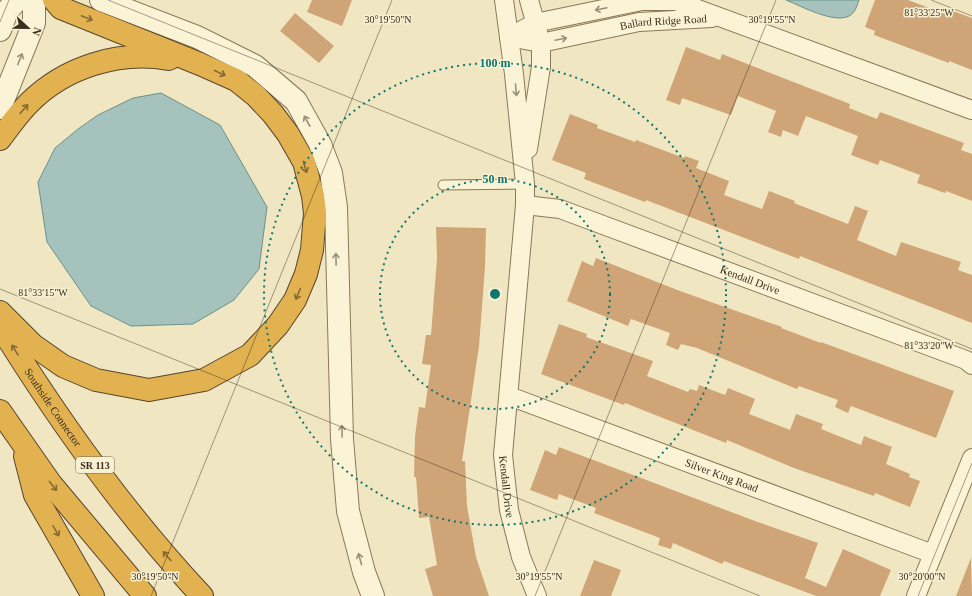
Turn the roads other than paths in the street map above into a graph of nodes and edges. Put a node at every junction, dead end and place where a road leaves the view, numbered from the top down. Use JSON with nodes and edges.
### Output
{"nodes":[{"id":1,"x":17,"y":0,"type":"edge"},
{"id":2,"x":34,"y":0,"type":"edge"},
{"id":3,"x":54,"y":0,"type":"edge"},
{"id":4,"x":101,"y":0,"type":"edge"},
{"id":5,"x":504,"y":0,"type":"edge"},
{"id":6,"x":529,"y":0,"type":"edge"},
{"id":7,"x":720,"y":18,"type":"junction"},
{"id":8,"x":535,"y":23,"type":"junction"},
{"id":9,"x":0,"y":30,"type":"edge"},
{"id":10,"x":509,"y":37,"type":"junction"},
{"id":11,"x":541,"y":43,"type":"junction"},
{"id":12,"x":200,"y":64,"type":"junction"},
{"id":13,"x":0,"y":108,"type":"edge"},
{"id":14,"x":972,"y":110,"type":"edge"},
{"id":15,"x":0,"y":139,"type":"edge"},
{"id":16,"x":524,"y":179,"type":"junction"},
{"id":17,"x":444,"y":185,"type":"dead end"},
{"id":18,"x":525,"y":205,"type":"junction"},
{"id":19,"x":0,"y":312,"type":"edge"},
{"id":20,"x":0,"y":326,"type":"edge"},
{"id":21,"x":972,"y":366,"type":"edge"},
{"id":22,"x":509,"y":396,"type":"junction"},
{"id":23,"x":0,"y":411,"type":"edge"},
{"id":24,"x":21,"y":443,"type":"junction"},
{"id":25,"x":972,"y":458,"type":"edge"},
{"id":26,"x":933,"y":554,"type":"junction"},
{"id":27,"x":93,"y":596,"type":"edge"},
{"id":28,"x":144,"y":596,"type":"edge"},
{"id":29,"x":202,"y":596,"type":"edge"},
{"id":30,"x":373,"y":596,"type":"edge"},
{"id":31,"x":537,"y":596,"type":"edge"},
{"id":32,"x":916,"y":596,"type":"edge"}],
"edges":[{"from":1,"to":9,"type":"street"},
{"from":13,"to":2,"type":"street","one_way":true},
{"from":3,"to":12,"type":"highway","one_way":true},
{"from":30,"to":4,"type":"street","one_way":true},
{"from":5,"to":10,"type":"street","name":"Kendall Drive"},
{"from":6,"to":8,"type":"street","name":"Kendall Drive"},
{"from":7,"to":8,"type":"street","name":"Ballard Ridge Road","one_way":true},
{"from":11,"to":7,"type":"street","name":"Ballard Ridge Road","one_way":true},
{"from":7,"to":14,"type":"street"},
{"from":8,"to":10,"type":"street","name":"Ballard Ridge Road"},
{"from":8,"to":11,"type":"street","name":"Kendall Drive"},
{"from":10,"to":11,"type":"street","name":"Ballard Ridge Road"},
{"from":10,"to":16,"type":"street","name":"Kendall Drive","one_way":true},
{"from":11,"to":16,"type":"street","name":"Kendall Drive"},
{"from":15,"to":12,"type":"highway","one_way":true},
{"from":12,"to":19,"type":"highway","one_way":true},
{"from":16,"to":17,"type":"lane"},
{"from":16,"to":18,"type":"street","name":"Kendall Drive"},
{"from":18,"to":21,"type":"street","name":"Kendall Drive"},
{"from":18,"to":22,"type":"street","name":"Kendall Drive"},
{"from":29,"to":20,"type":"highway","name":"Southside Connector","number":"SR 113","one_way":true},
{"from":22,"to":26,"type":"street","name":"Silver King Road"},
{"from":22,"to":31,"type":"street","name":"Kendall Drive"},
{"from":23,"to":24,"type":"highway"},
{"from":24,"to":27,"type":"highway","one_way":true},
{"from":24,"to":28,"type":"highway","one_way":true},
{"from":25,"to":26,"type":"street"},
{"from":26,"to":32,"type":"street"}]}
